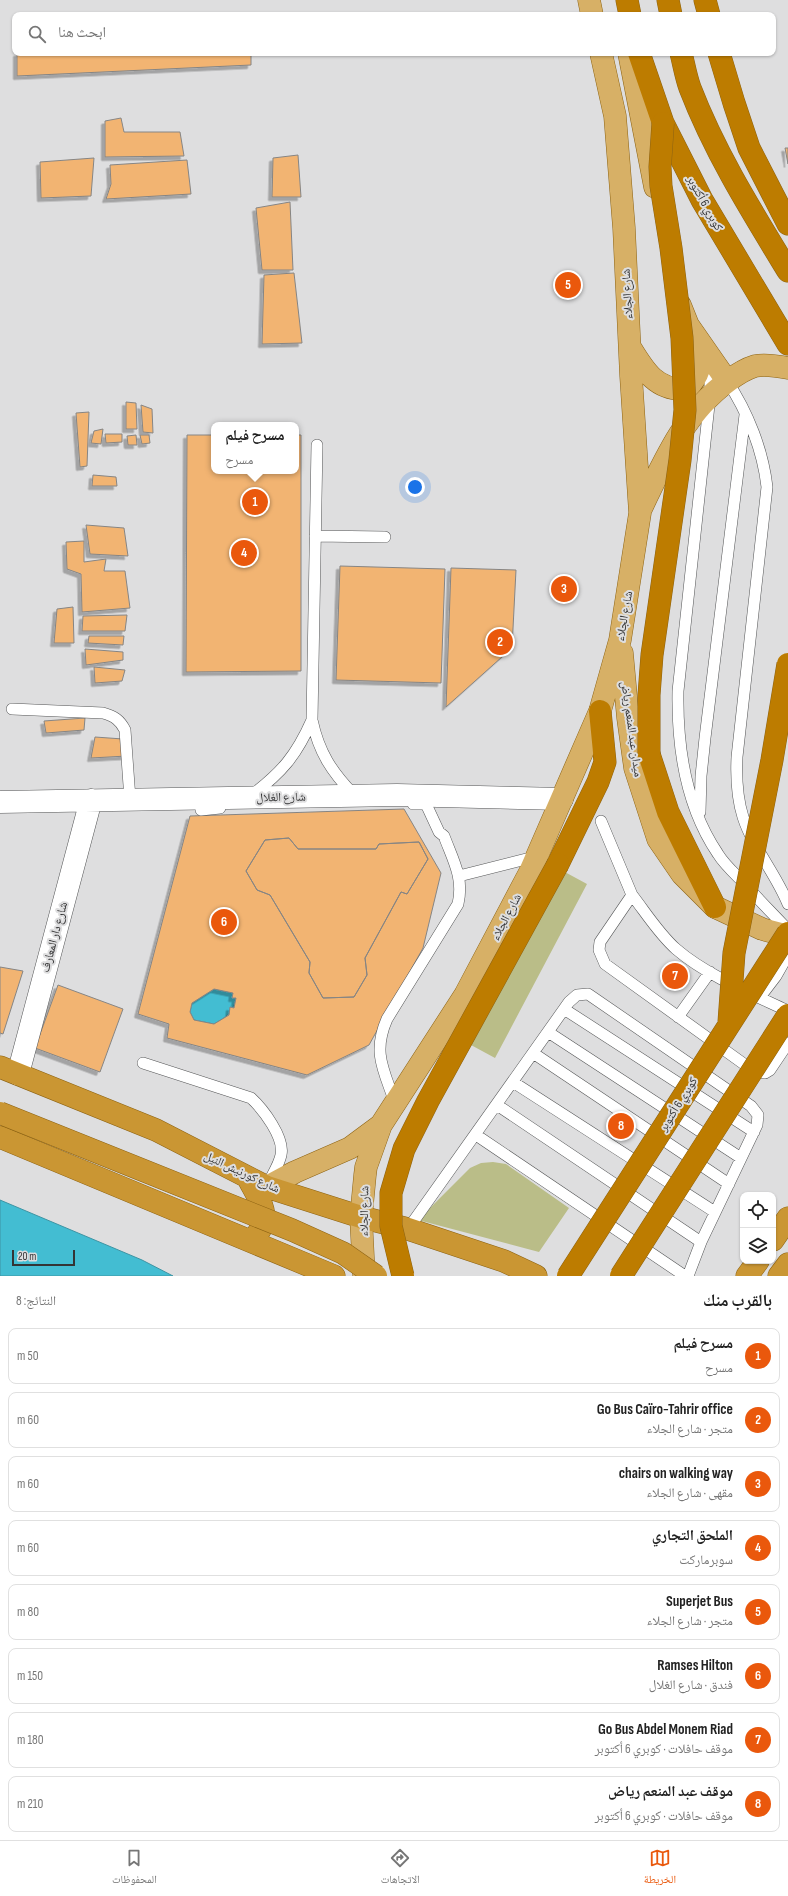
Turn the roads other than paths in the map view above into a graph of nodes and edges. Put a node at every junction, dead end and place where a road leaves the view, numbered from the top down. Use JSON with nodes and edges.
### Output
{"nodes":[{"id":1,"x":589,"y":0,"type":"edge"},
{"id":2,"x":618,"y":0,"type":"edge"},
{"id":3,"x":627,"y":0,"type":"edge"},
{"id":4,"x":668,"y":0,"type":"edge"},
{"id":5,"x":704,"y":0,"type":"edge"},
{"id":6,"x":591,"y":12,"type":"edge"},
{"id":7,"x":620,"y":12,"type":"edge"},
{"id":8,"x":629,"y":12,"type":"edge"},
{"id":9,"x":670,"y":12,"type":"edge"},
{"id":10,"x":708,"y":12,"type":"edge"},
{"id":11,"x":602,"y":56,"type":"edge"},
{"id":12,"x":630,"y":56,"type":"edge"},
{"id":13,"x":640,"y":56,"type":"edge"},
{"id":14,"x":682,"y":56,"type":"edge"},
{"id":15,"x":720,"y":56,"type":"edge"},
{"id":16,"x":663,"y":122,"type":"junction"},
{"id":17,"x":788,"y":224,"type":"edge"},
{"id":18,"x":788,"y":271,"type":"edge"},
{"id":19,"x":788,"y":344,"type":"edge"},
{"id":20,"x":702,"y":346,"type":"junction"},
{"id":21,"x":629,"y":347,"type":"junction"},
{"id":22,"x":788,"y":368,"type":"edge"},
{"id":23,"x":727,"y":382,"type":"junction"},
{"id":24,"x":710,"y":396,"type":"junction"},
{"id":25,"x":745,"y":414,"type":"junction"},
{"id":26,"x":317,"y":445,"type":"dead end"},
{"id":27,"x":640,"y":512,"type":"junction"},
{"id":28,"x":315,"y":536,"type":"junction"},
{"id":29,"x":385,"y":537,"type":"dead end"},
{"id":30,"x":620,"y":640,"type":"junction"},
{"id":31,"x":788,"y":664,"type":"edge"},
{"id":32,"x":12,"y":709,"type":"dead end"},
{"id":33,"x":600,"y":712,"type":"junction"},
{"id":34,"x":312,"y":720,"type":"junction"},
{"id":35,"x":355,"y":796,"type":"junction"},
{"id":36,"x":250,"y":797,"type":"junction"},
{"id":37,"x":205,"y":798,"type":"junction"},
{"id":38,"x":130,"y":799,"type":"junction"},
{"id":39,"x":562,"y":799,"type":"junction"},
{"id":40,"x":91,"y":800,"type":"junction"},
{"id":41,"x":427,"y":800,"type":"junction"},
{"id":42,"x":0,"y":802,"type":"edge"},
{"id":43,"x":700,"y":820,"type":"junction"},
{"id":44,"x":601,"y":821,"type":"dead end"},
{"id":45,"x":538,"y":856,"type":"junction"},
{"id":46,"x":459,"y":876,"type":"junction"},
{"id":47,"x":632,"y":895,"type":"junction"},
{"id":48,"x":788,"y":904,"type":"edge"},
{"id":49,"x":715,"y":907,"type":"junction"},
{"id":50,"x":788,"y":933,"type":"edge"},
{"id":51,"x":788,"y":955,"type":"edge"},
{"id":52,"x":710,"y":972,"type":"junction"},
{"id":53,"x":760,"y":997,"type":"junction"},
{"id":54,"x":564,"y":1009,"type":"junction"},
{"id":55,"x":788,"y":1011,"type":"edge"},
{"id":56,"x":788,"y":1015,"type":"edge"},
{"id":57,"x":678,"y":1017,"type":"junction"},
{"id":58,"x":729,"y":1023,"type":"junction"},
{"id":59,"x":548,"y":1032,"type":"junction"},
{"id":60,"x":788,"y":1044,"type":"edge"},
{"id":61,"x":533,"y":1053,"type":"junction"},
{"id":62,"x":143,"y":1064,"type":"dead end"},
{"id":63,"x":9,"y":1071,"type":"edge"},
{"id":64,"x":513,"y":1082,"type":"junction"},
{"id":65,"x":395,"y":1103,"type":"junction"},
{"id":66,"x":496,"y":1105,"type":"junction"},
{"id":67,"x":0,"y":1113,"type":"edge"},
{"id":68,"x":381,"y":1125,"type":"junction"},
{"id":69,"x":754,"y":1132,"type":"junction"},
{"id":70,"x":476,"y":1134,"type":"junction"},
{"id":71,"x":0,"y":1137,"type":"edge"},
{"id":72,"x":741,"y":1158,"type":"junction"},
{"id":73,"x":258,"y":1182,"type":"junction"},
{"id":74,"x":728,"y":1184,"type":"junction"},
{"id":75,"x":715,"y":1212,"type":"junction"},
{"id":76,"x":361,"y":1217,"type":"junction"},
{"id":77,"x":788,"y":1218,"type":"edge"},
{"id":78,"x":408,"y":1228,"type":"junction"},
{"id":79,"x":233,"y":1233,"type":"junction"},
{"id":80,"x":776,"y":1236,"type":"edge"},
{"id":81,"x":701,"y":1242,"type":"junction"},
{"id":82,"x":756,"y":1264,"type":"edge"},
{"id":83,"x":788,"y":1264,"type":"edge"},
{"id":84,"x":334,"y":1276,"type":"edge"},
{"id":85,"x":364,"y":1276,"type":"edge"},
{"id":86,"x":376,"y":1276,"type":"edge"},
{"id":87,"x":403,"y":1276,"type":"edge"},
{"id":88,"x":536,"y":1276,"type":"edge"},
{"id":89,"x":568,"y":1276,"type":"edge"},
{"id":90,"x":621,"y":1276,"type":"edge"},
{"id":91,"x":687,"y":1276,"type":"edge"},
{"id":92,"x":747,"y":1276,"type":"edge"},
{"id":93,"x":779,"y":1276,"type":"edge"}],
"edges":[{"from":1,"to":6,"type":"main road"},
{"from":2,"to":7,"type":"main road"},
{"from":3,"to":8,"type":"highway"},
{"from":4,"to":9,"type":"highway"},
{"from":5,"to":10,"type":"highway"},
{"from":11,"to":21,"type":"main road","name":"شارع الجلاء"},
{"from":12,"to":20,"type":"main road"},
{"from":13,"to":16,"type":"highway","name":"كوبري 6 أكتوبر"},
{"from":14,"to":18,"type":"highway"},
{"from":15,"to":17,"type":"highway"},
{"from":16,"to":19,"type":"highway","name":"كوبري 6 أكتوبر"},
{"from":16,"to":49,"type":"highway","bridge":true},
{"from":20,"to":21,"type":"main road"},
{"from":20,"to":23,"type":"main road"},
{"from":20,"to":24,"type":"lane"},
{"from":21,"to":27,"type":"main road","name":"شارع الجلاء"},
{"from":22,"to":23,"type":"main road"},
{"from":23,"to":24,"type":"main road"},
{"from":23,"to":25,"type":"lane"},
{"from":24,"to":27,"type":"main road"},
{"from":24,"to":43,"type":"lane"},
{"from":25,"to":43,"type":"lane"},
{"from":25,"to":48,"type":"lane"},
{"from":26,"to":28,"type":"lane"},
{"from":27,"to":30,"type":"main road","name":"شارع الجلاء"},
{"from":28,"to":29,"type":"lane"},
{"from":28,"to":34,"type":"lane"},
{"from":30,"to":33,"type":"main road","name":"شارع الجلاء"},
{"from":30,"to":49,"type":"main road","name":"ميدان عبد المنعم رياض"},
{"from":31,"to":58,"type":"highway","bridge":true},
{"from":32,"to":38,"type":"lane"},
{"from":33,"to":39,"type":"main road","name":"شارع الجلاء"},
{"from":33,"to":87,"type":"highway","bridge":true},
{"from":34,"to":35,"type":"lane"},
{"from":34,"to":36,"type":"lane"},
{"from":35,"to":36,"type":"street","name":"شارع الغلال"},
{"from":35,"to":41,"type":"street","name":"شارع الغلال"},
{"from":36,"to":37,"type":"street","name":"شارع الغلال"},
{"from":37,"to":38,"type":"street","name":"شارع الغلال"},
{"from":37,"to":41,"type":"lane"},
{"from":38,"to":40,"type":"street","name":"شارع الغلال"},
{"from":39,"to":41,"type":"street","name":"شارع الغلال"},
{"from":39,"to":45,"type":"main road","name":"شارع الجلاء"},
{"from":40,"to":42,"type":"street","name":"شارع الغلال"},
{"from":40,"to":63,"type":"street","name":"شارع دار المعارف"},
{"from":41,"to":46,"type":"lane"},
{"from":43,"to":50,"type":"lane"},
{"from":44,"to":47,"type":"lane"},
{"from":45,"to":46,"type":"lane"},
{"from":45,"to":65,"type":"main road","name":"شارع الجلاء"},
{"from":46,"to":65,"type":"lane"},
{"from":47,"to":52,"type":"lane"},
{"from":47,"to":57,"type":"lane"},
{"from":49,"to":50,"type":"main road","name":"ميدان عبد المنعم رياض"},
{"from":50,"to":58,"type":"highway","name":"كوبري 6 أكتوبر","bridge":true},
{"from":51,"to":53,"type":"lane"},
{"from":52,"to":53,"type":"lane"},
{"from":52,"to":57,"type":"lane"},
{"from":53,"to":55,"type":"lane"},
{"from":54,"to":59,"type":"lane"},
{"from":54,"to":69,"type":"lane"},
{"from":54,"to":69,"type":"lane"},
{"from":56,"to":90,"type":"highway","bridge":true},
{"from":57,"to":60,"type":"lane"},
{"from":58,"to":89,"type":"highway","name":"كوبري 6 أكتوبر","bridge":true},
{"from":59,"to":61,"type":"lane"},
{"from":59,"to":72,"type":"lane"},
{"from":61,"to":64,"type":"lane"},
{"from":61,"to":74,"type":"lane"},
{"from":62,"to":73,"type":"lane"},
{"from":63,"to":73,"type":"highway","name":"شارع كورنيش النيل"},
{"from":64,"to":66,"type":"lane"},
{"from":64,"to":75,"type":"lane"},
{"from":65,"to":68,"type":"main road","name":"شارع الجلاء"},
{"from":66,"to":70,"type":"lane"},
{"from":66,"to":81,"type":"lane"},
{"from":67,"to":86,"type":"highway","bridge":true},
{"from":68,"to":73,"type":"main road","name":"شارع الجلاء"},
{"from":68,"to":76,"type":"main road","name":"شارع الجلاء"},
{"from":69,"to":72,"type":"lane"},
{"from":70,"to":78,"type":"lane"},
{"from":70,"to":91,"type":"lane"},
{"from":71,"to":79,"type":"highway"},
{"from":72,"to":74,"type":"lane"},
{"from":73,"to":76,"type":"highway","name":"شارع كورنيش النيل"},
{"from":73,"to":79,"type":"highway"},
{"from":74,"to":75,"type":"lane"},
{"from":75,"to":81,"type":"lane"},
{"from":76,"to":78,"type":"highway","name":"شارع كورنيش النيل"},
{"from":76,"to":85,"type":"main road","name":"شارع الجلاء"},
{"from":77,"to":80,"type":"highway"},
{"from":78,"to":88,"type":"highway","name":"شارع كورنيش النيل"},
{"from":79,"to":84,"type":"highway"},
{"from":81,"to":91,"type":"lane"},
{"from":82,"to":92,"type":"highway"},
{"from":83,"to":93,"type":"highway"}]}
